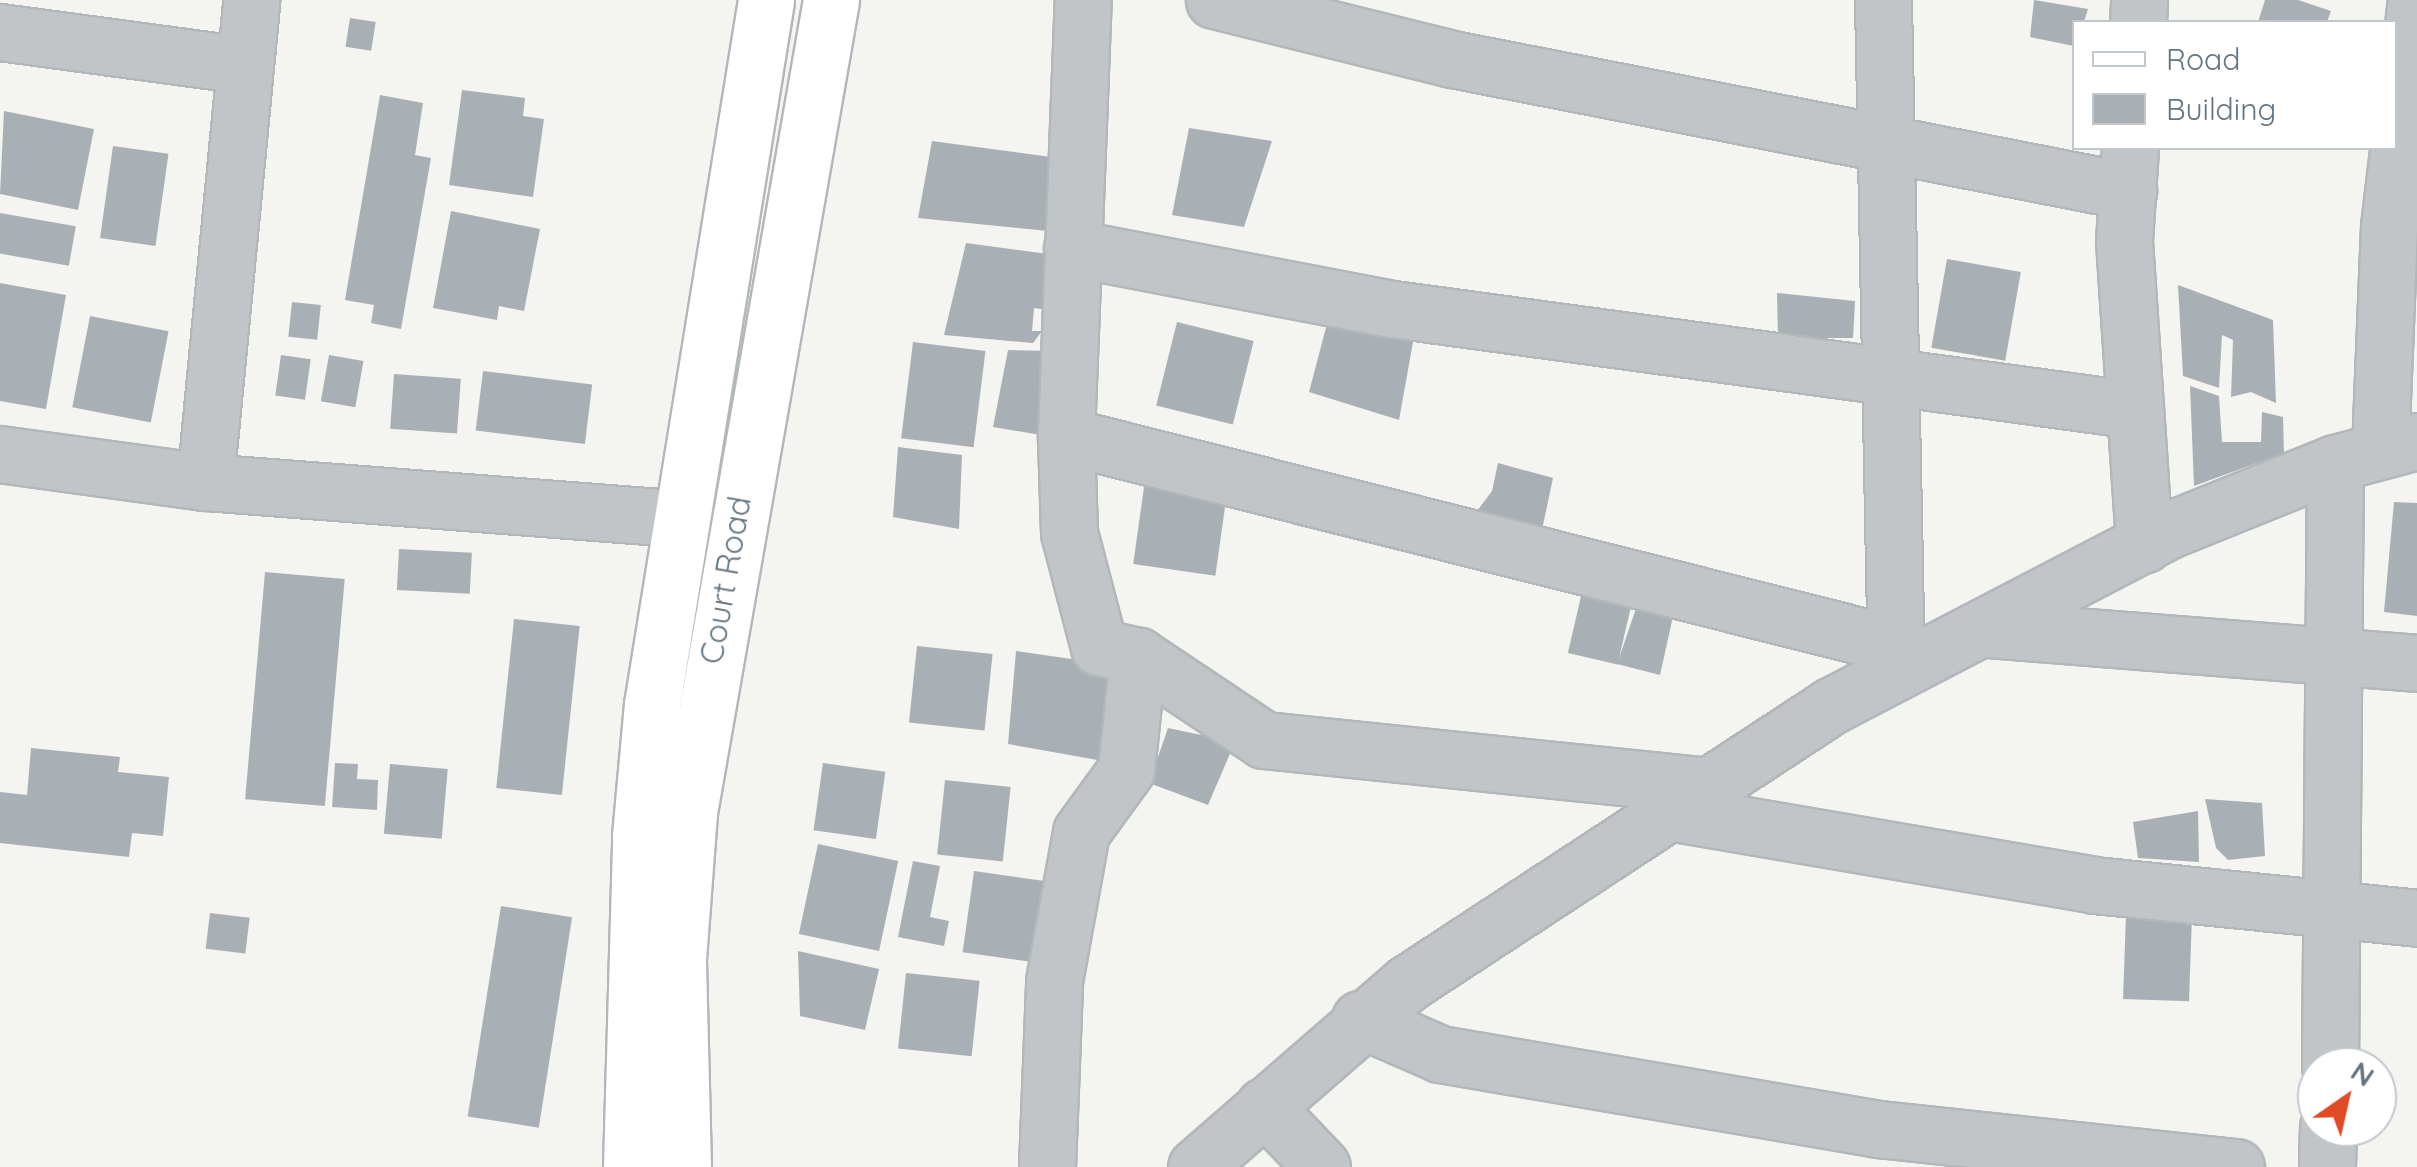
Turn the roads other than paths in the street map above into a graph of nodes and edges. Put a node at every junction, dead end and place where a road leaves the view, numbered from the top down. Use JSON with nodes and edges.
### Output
{"nodes":[{"id":1,"x":252,"y":0,"type":"edge"},
{"id":2,"x":766,"y":0,"type":"edge"},
{"id":3,"x":831,"y":0,"type":"edge"},
{"id":4,"x":1083,"y":0,"type":"edge"},
{"id":5,"x":1214,"y":0,"type":"edge"},
{"id":6,"x":1883,"y":0,"type":"edge"},
{"id":7,"x":2416,"y":0,"type":"edge"},
{"id":8,"x":1356,"y":17,"type":"edge"},
{"id":9,"x":0,"y":32,"type":"edge"},
{"id":10,"x":245,"y":65,"type":"junction"},
{"id":11,"x":1884,"y":142,"type":"junction"},
{"id":12,"x":2129,"y":169,"type":"edge"},
{"id":13,"x":1072,"y":248,"type":"junction"},
{"id":14,"x":1888,"y":376,"type":"junction"},
{"id":15,"x":2135,"y":410,"type":"junction"},
{"id":16,"x":1066,"y":436,"type":"junction"},
{"id":17,"x":2377,"y":451,"type":"edge"},
{"id":18,"x":0,"y":454,"type":"edge"},
{"id":19,"x":205,"y":482,"type":"junction"},
{"id":20,"x":681,"y":520,"type":"junction"},
{"id":21,"x":2144,"y":544,"type":"junction"},
{"id":22,"x":1988,"y":629,"type":"junction"},
{"id":23,"x":1138,"y":656,"type":"junction"},
{"id":24,"x":1896,"y":657,"type":"junction"},
{"id":25,"x":2332,"y":658,"type":"junction"},
{"id":26,"x":2417,"y":663,"type":"edge"},
{"id":27,"x":1689,"y":799,"type":"junction"},
{"id":28,"x":2334,"y":910,"type":"junction"},
{"id":29,"x":2417,"y":918,"type":"edge"},
{"id":30,"x":1360,"y":1019,"type":"junction"},
{"id":31,"x":2331,"y":1047,"type":"edge"},
{"id":32,"x":1264,"y":1106,"type":"junction"},
{"id":33,"x":631,"y":1167,"type":"edge"},
{"id":34,"x":683,"y":1167,"type":"edge"},
{"id":35,"x":1047,"y":1167,"type":"edge"},
{"id":36,"x":1196,"y":1167,"type":"edge"},
{"id":37,"x":1322,"y":1167,"type":"edge"},
{"id":38,"x":2236,"y":1167,"type":"edge"}],
"edges":[{"from":1,"to":10,"type":"street"},
{"from":2,"to":20,"type":"main road","name":"Court Road"},
{"from":3,"to":34,"type":"main road","name":"Court Road"},
{"from":4,"to":13,"type":"street"},
{"from":5,"to":8,"type":"street"},
{"from":6,"to":11,"type":"street"},
{"from":7,"to":17,"type":"street"},
{"from":8,"to":11,"type":"street"},
{"from":9,"to":10,"type":"street"},
{"from":10,"to":19,"type":"street"},
{"from":11,"to":12,"type":"street"},
{"from":11,"to":14,"type":"street"},
{"from":12,"to":15,"type":"street"},
{"from":13,"to":14,"type":"street"},
{"from":13,"to":16,"type":"street"},
{"from":14,"to":15,"type":"street"},
{"from":14,"to":24,"type":"street"},
{"from":15,"to":21,"type":"street"},
{"from":16,"to":23,"type":"street"},
{"from":16,"to":24,"type":"street"},
{"from":17,"to":21,"type":"street"},
{"from":17,"to":25,"type":"street"},
{"from":18,"to":19,"type":"street"},
{"from":19,"to":20,"type":"street"},
{"from":20,"to":33,"type":"main road","name":"Court Road"},
{"from":21,"to":22,"type":"street"},
{"from":22,"to":24,"type":"street"},
{"from":22,"to":25,"type":"street"},
{"from":23,"to":27,"type":"street"},
{"from":23,"to":35,"type":"street"},
{"from":24,"to":27,"type":"street"},
{"from":25,"to":26,"type":"street"},
{"from":25,"to":28,"type":"street"},
{"from":27,"to":28,"type":"street"},
{"from":27,"to":30,"type":"street"},
{"from":28,"to":29,"type":"street"},
{"from":28,"to":31,"type":"street"},
{"from":30,"to":32,"type":"street"},
{"from":30,"to":38,"type":"street"},
{"from":32,"to":36,"type":"street"},
{"from":32,"to":37,"type":"street"}]}
